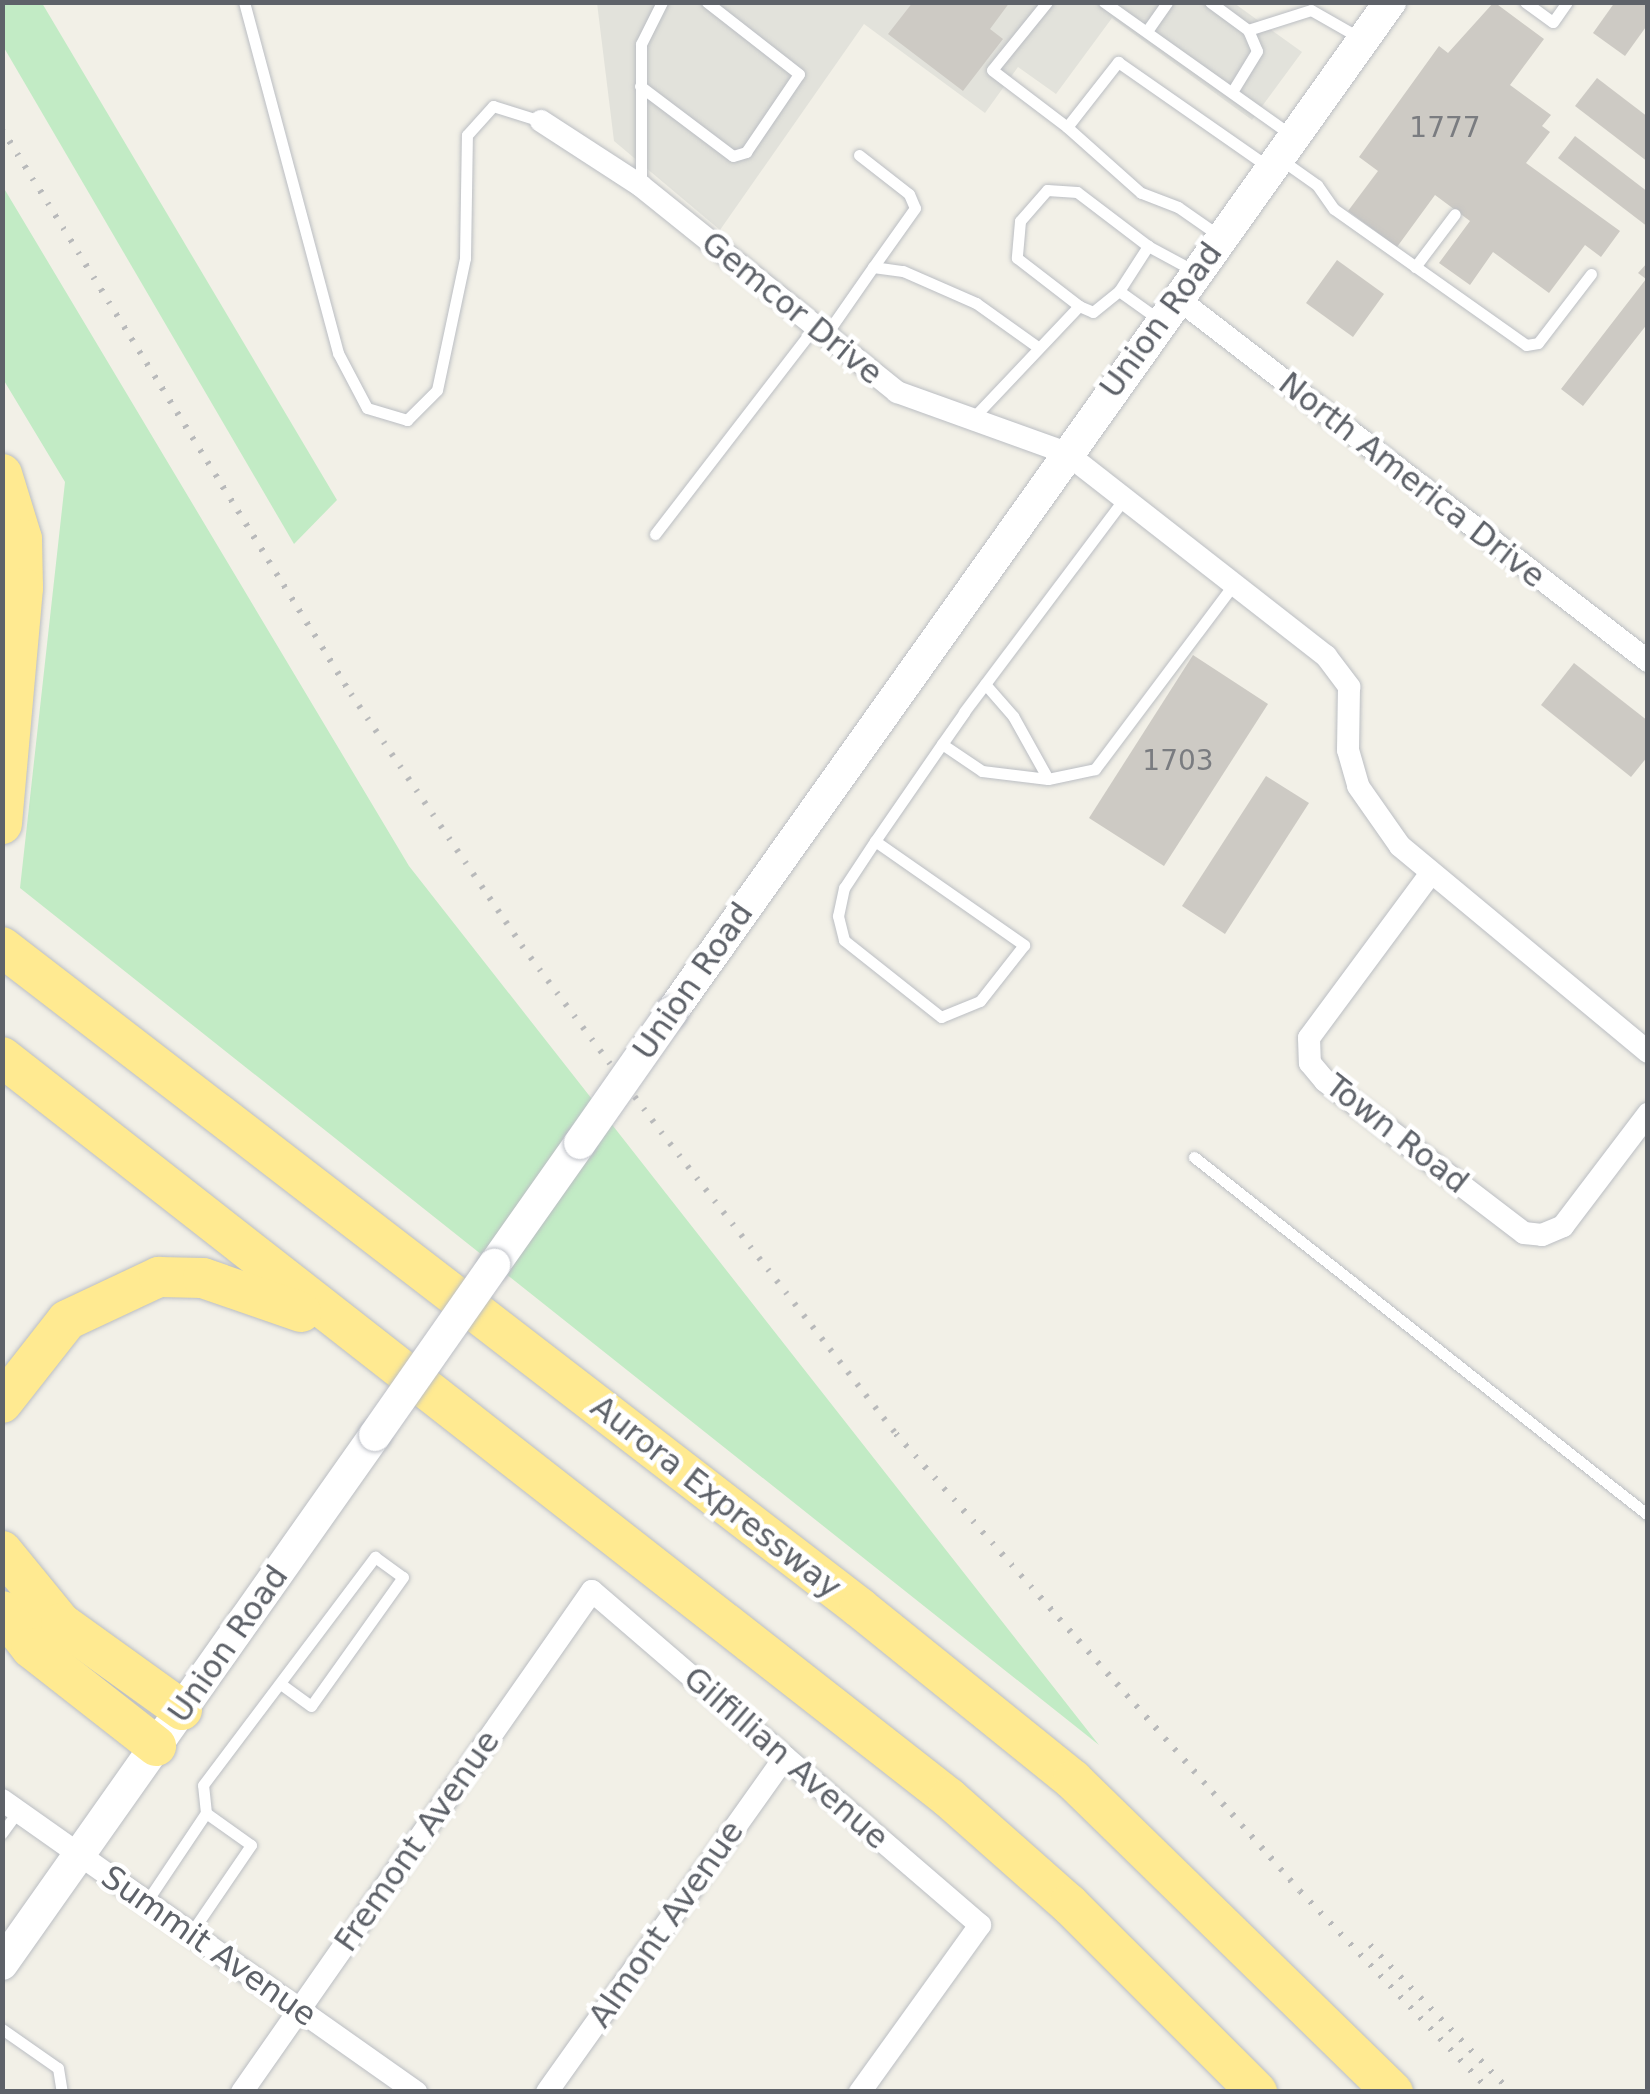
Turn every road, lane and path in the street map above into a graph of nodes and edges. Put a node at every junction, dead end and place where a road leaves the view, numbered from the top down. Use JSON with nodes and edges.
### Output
{"nodes":[{"id":1,"x":244,"y":2,"type":"edge"},
{"id":2,"x":662,"y":2,"type":"edge"},
{"id":3,"x":707,"y":2,"type":"edge"},
{"id":4,"x":1047,"y":2,"type":"edge"},
{"id":5,"x":1104,"y":2,"type":"edge"},
{"id":6,"x":1168,"y":2,"type":"edge"},
{"id":7,"x":1210,"y":2,"type":"edge"},
{"id":8,"x":1390,"y":2,"type":"edge"},
{"id":9,"x":1525,"y":2,"type":"edge"},
{"id":10,"x":1567,"y":2,"type":"edge"},
{"id":11,"x":1313,"y":6,"type":"edge"},
{"id":12,"x":1248,"y":30,"type":"junction"},
{"id":13,"x":1147,"y":31,"type":"junction"},
{"id":14,"x":1364,"y":40,"type":"junction"},
{"id":15,"x":640,"y":86,"type":"junction"},
{"id":16,"x":1232,"y":92,"type":"junction"},
{"id":17,"x":541,"y":121,"type":"joint"},
{"id":18,"x":1067,"y":127,"type":"junction"},
{"id":19,"x":1281,"y":154,"type":"junction"},
{"id":20,"x":859,"y":156,"type":"dead end"},
{"id":21,"x":640,"y":186,"type":"junction"},
{"id":22,"x":1455,"y":214,"type":"dead end"},
{"id":23,"x":1221,"y":238,"type":"junction"},
{"id":24,"x":1148,"y":246,"type":"junction"},
{"id":25,"x":874,"y":267,"type":"junction"},
{"id":26,"x":1415,"y":267,"type":"junction"},
{"id":27,"x":1590,"y":274,"type":"dead end"},
{"id":28,"x":1120,"y":291,"type":"junction"},
{"id":29,"x":1178,"y":297,"type":"junction"},
{"id":30,"x":1079,"y":306,"type":"junction"},
{"id":31,"x":820,"y":331,"type":"junction"},
{"id":32,"x":1039,"y":348,"type":"junction"},
{"id":33,"x":972,"y":419,"type":"junction"},
{"id":34,"x":1066,"y":453,"type":"junction"},
{"id":35,"x":2,"y":474,"type":"edge"},
{"id":36,"x":1124,"y":499,"type":"junction"},
{"id":37,"x":2,"y":532,"type":"edge"},
{"id":38,"x":654,"y":534,"type":"dead end"},
{"id":39,"x":1234,"y":584,"type":"junction"},
{"id":40,"x":2,"y":642,"type":"edge"},
{"id":41,"x":1648,"y":661,"type":"edge"},
{"id":42,"x":985,"y":684,"type":"junction"},
{"id":43,"x":942,"y":744,"type":"junction"},
{"id":44,"x":1048,"y":779,"type":"junction"},
{"id":45,"x":2,"y":824,"type":"edge"},
{"id":46,"x":875,"y":842,"type":"junction"},
{"id":47,"x":1431,"y":873,"type":"junction"},
{"id":48,"x":2,"y":947,"type":"edge"},
{"id":49,"x":1648,"y":1052,"type":"edge"},
{"id":50,"x":2,"y":1057,"type":"edge"},
{"id":51,"x":1648,"y":1114,"type":"edge"},
{"id":52,"x":1194,"y":1157,"type":"dead end"},
{"id":53,"x":347,"y":1332,"type":"junction"},
{"id":54,"x":2,"y":1403,"type":"edge"},
{"id":55,"x":1648,"y":1515,"type":"edge"},
{"id":56,"x":5,"y":1545,"type":"edge"},
{"id":57,"x":592,"y":1590,"type":"joint"},
{"id":58,"x":2,"y":1611,"type":"edge"},
{"id":59,"x":283,"y":1686,"type":"junction"},
{"id":60,"x":182,"y":1710,"type":"junction"},
{"id":61,"x":156,"y":1746,"type":"junction"},
{"id":62,"x":785,"y":1756,"type":"junction"},
{"id":63,"x":10,"y":1806,"type":"edge"},
{"id":64,"x":206,"y":1813,"type":"junction"},
{"id":65,"x":2,"y":1833,"type":"edge"},
{"id":66,"x":80,"y":1855,"type":"junction"},
{"id":67,"x":147,"y":1900,"type":"junction"},
{"id":68,"x":191,"y":1932,"type":"junction"},
{"id":69,"x":3,"y":1962,"type":"edge"},
{"id":70,"x":299,"y":2010,"type":"junction"},
{"id":71,"x":2,"y":2029,"type":"edge"},
{"id":72,"x":62,"y":2092,"type":"edge"},
{"id":73,"x":242,"y":2092,"type":"edge"},
{"id":74,"x":416,"y":2092,"type":"edge"},
{"id":75,"x":547,"y":2092,"type":"edge"},
{"id":76,"x":860,"y":2092,"type":"edge"},
{"id":77,"x":1257,"y":2092,"type":"edge"},
{"id":78,"x":1393,"y":2092,"type":"edge"}],
"edges":[{"from":1,"to":17,"type":"lane"},
{"from":2,"to":15,"type":"lane"},
{"from":3,"to":15,"type":"lane"},
{"from":4,"to":18,"type":"lane"},
{"from":5,"to":13,"type":"lane"},
{"from":6,"to":13,"type":"lane"},
{"from":7,"to":12,"type":"lane"},
{"from":8,"to":14,"type":"main road","name":"Union Road"},
{"from":9,"to":10,"type":"lane"},
{"from":11,"to":12,"type":"lane"},
{"from":11,"to":14,"type":"lane"},
{"from":12,"to":16,"type":"lane"},
{"from":13,"to":16,"type":"lane"},
{"from":14,"to":19,"type":"main road","name":"Union Road"},
{"from":15,"to":21,"type":"lane"},
{"from":16,"to":19,"type":"lane"},
{"from":17,"to":21,"type":"street","name":"Gemcor Drive"},
{"from":18,"to":19,"type":"lane"},
{"from":18,"to":23,"type":"lane"},
{"from":19,"to":23,"type":"main road","name":"Union Road"},
{"from":19,"to":26,"type":"lane"},
{"from":20,"to":25,"type":"lane"},
{"from":21,"to":31,"type":"street","name":"Gemcor Drive"},
{"from":22,"to":26,"type":"lane"},
{"from":23,"to":29,"type":"main road","name":"Union Road"},
{"from":24,"to":28,"type":"lane"},
{"from":24,"to":29,"type":"lane"},
{"from":24,"to":30,"type":"lane"},
{"from":25,"to":31,"type":"lane"},
{"from":25,"to":32,"type":"lane"},
{"from":26,"to":27,"type":"lane"},
{"from":28,"to":29,"type":"lane"},
{"from":28,"to":30,"type":"lane"},
{"from":29,"to":34,"type":"main road","name":"Union Road"},
{"from":29,"to":41,"type":"street","name":"North America Drive"},
{"from":30,"to":32,"type":"lane"},
{"from":31,"to":33,"type":"street","name":"Gemcor Drive"},
{"from":31,"to":38,"type":"lane"},
{"from":32,"to":33,"type":"lane"},
{"from":33,"to":34,"type":"street","name":"Gemcor Drive"},
{"from":34,"to":36,"type":"street"},
{"from":34,"to":60,"type":"main road","name":"Union Road","bridge":true},
{"from":35,"to":45,"type":"highway"},
{"from":36,"to":39,"type":"street"},
{"from":36,"to":42,"type":"lane"},
{"from":37,"to":40,"type":"highway"},
{"from":39,"to":44,"type":"lane"},
{"from":39,"to":47,"type":"street"},
{"from":42,"to":43,"type":"lane"},
{"from":42,"to":44,"type":"lane"},
{"from":43,"to":44,"type":"lane"},
{"from":43,"to":46,"type":"lane"},
{"from":46,"to":46,"type":"lane"},
{"from":47,"to":49,"type":"street"},
{"from":47,"to":51,"type":"street","name":"Town Road"},
{"from":48,"to":78,"type":"highway","name":"Aurora Expressway"},
{"from":50,"to":53,"type":"highway"},
{"from":52,"to":55,"type":"lane"},
{"from":53,"to":54,"type":"highway"},
{"from":53,"to":77,"type":"highway"},
{"from":56,"to":60,"type":"highway"},
{"from":57,"to":62,"type":"street","name":"Gilfillian Avenue"},
{"from":57,"to":70,"type":"street","name":"Fremont Avenue"},
{"from":58,"to":61,"type":"highway"},
{"from":59,"to":59,"type":"lane"},
{"from":59,"to":64,"type":"lane"},
{"from":60,"to":61,"type":"main road","name":"Union Road"},
{"from":61,"to":66,"type":"main road","name":"Union Road"},
{"from":62,"to":75,"type":"street","name":"Almont Avenue"},
{"from":62,"to":76,"type":"street","name":"Gilfillian Avenue"},
{"from":63,"to":65,"type":"lane"},
{"from":63,"to":66,"type":"street","name":"Summit Avenue"},
{"from":64,"to":67,"type":"lane"},
{"from":64,"to":68,"type":"lane"},
{"from":66,"to":67,"type":"street","name":"Summit Avenue"},
{"from":66,"to":69,"type":"main road","name":"Union Road"},
{"from":67,"to":68,"type":"street","name":"Summit Avenue"},
{"from":68,"to":70,"type":"street","name":"Summit Avenue"},
{"from":70,"to":73,"type":"street","name":"Fremont Avenue"},
{"from":70,"to":74,"type":"street","name":"Summit Avenue"},
{"from":71,"to":72,"type":"lane"}]}
